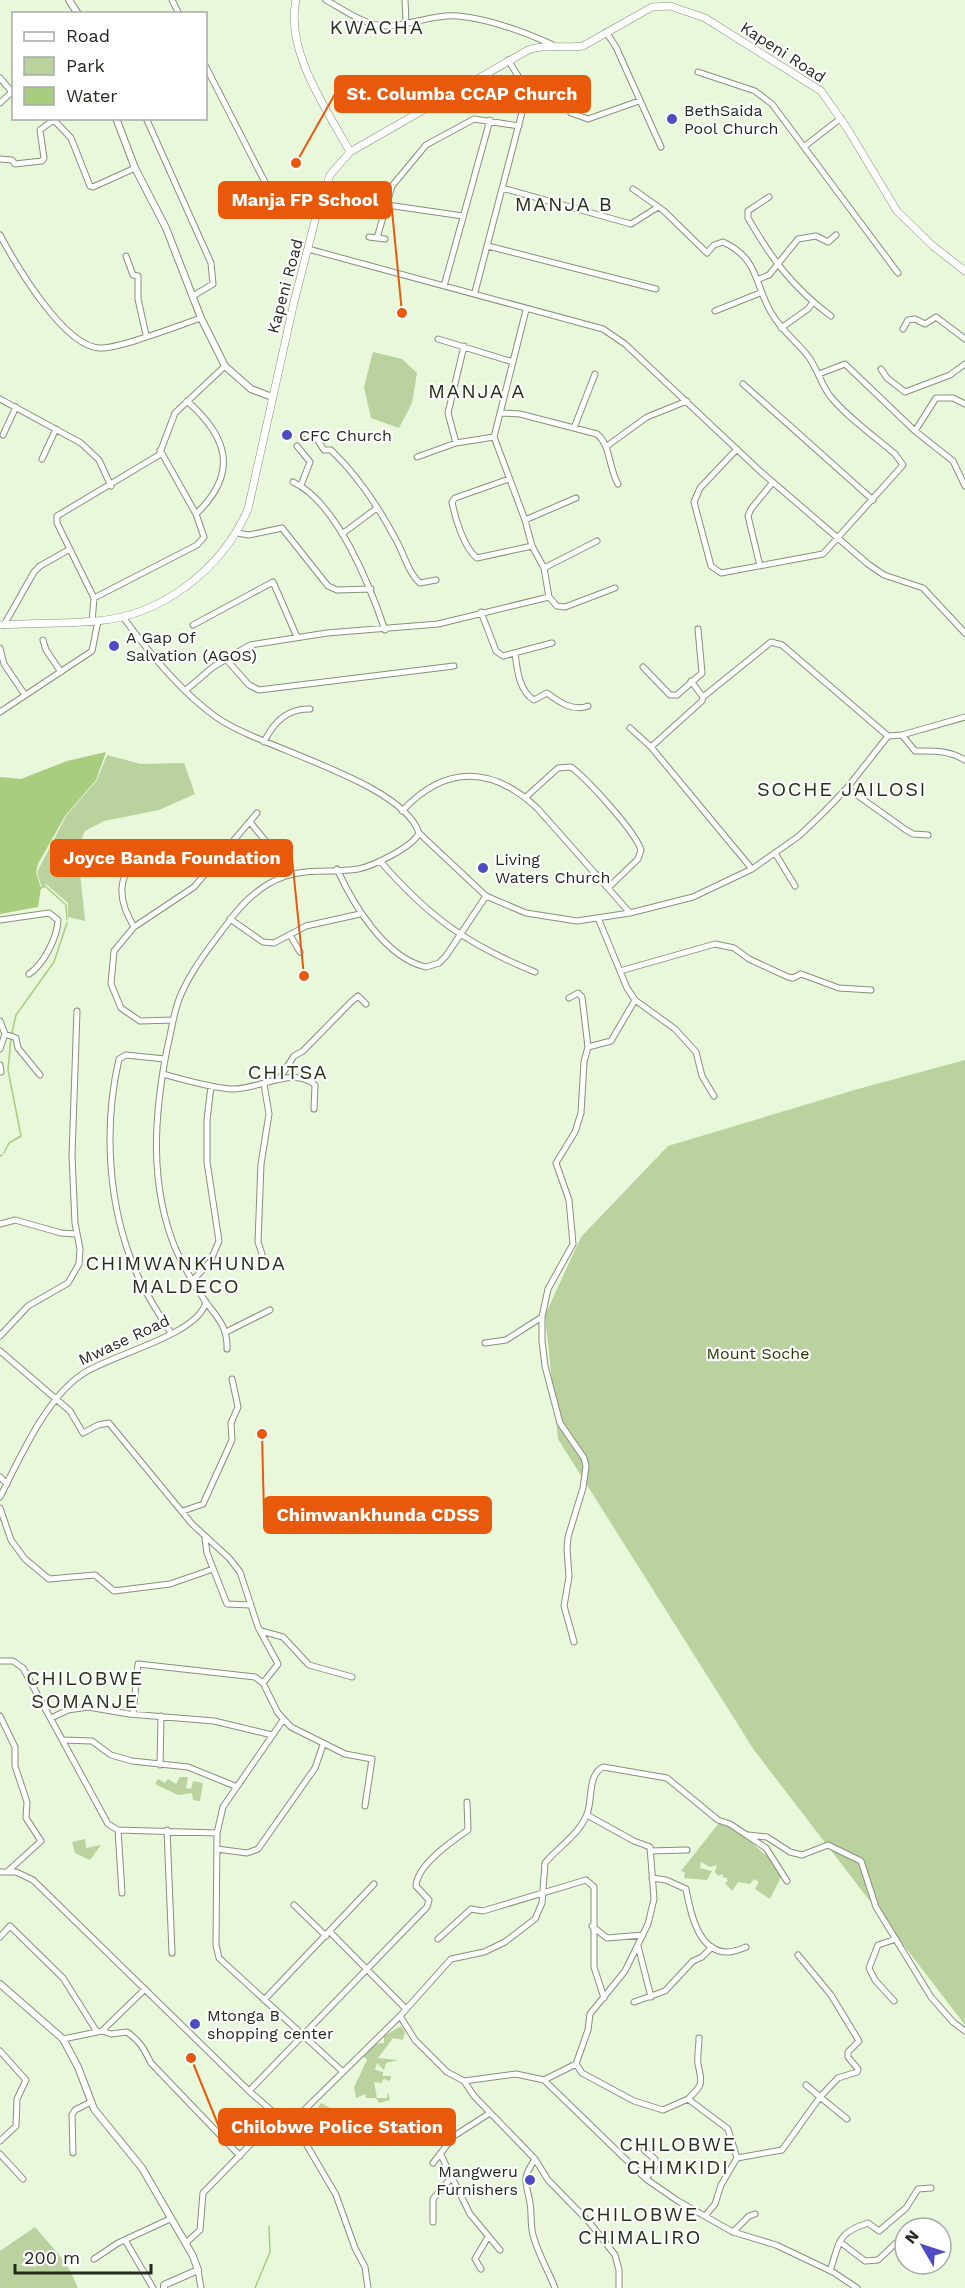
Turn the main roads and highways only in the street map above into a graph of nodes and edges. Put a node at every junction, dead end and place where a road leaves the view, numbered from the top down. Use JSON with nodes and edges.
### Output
{"nodes":[{"id":1,"x":296,"y":0,"type":"edge"},
{"id":2,"x":670,"y":3,"type":"edge"},
{"id":3,"x":350,"y":152,"type":"junction"},
{"id":4,"x":965,"y":271,"type":"edge"},
{"id":5,"x":2,"y":625,"type":"edge"}],
"edges":[{"from":1,"to":3,"type":"main road"},
{"from":2,"to":3,"type":"main road","name":"Kapeni Road"},
{"from":2,"to":4,"type":"main road","name":"Kapeni Road"},
{"from":3,"to":5,"type":"main road","name":"Kapeni Road"}]}
